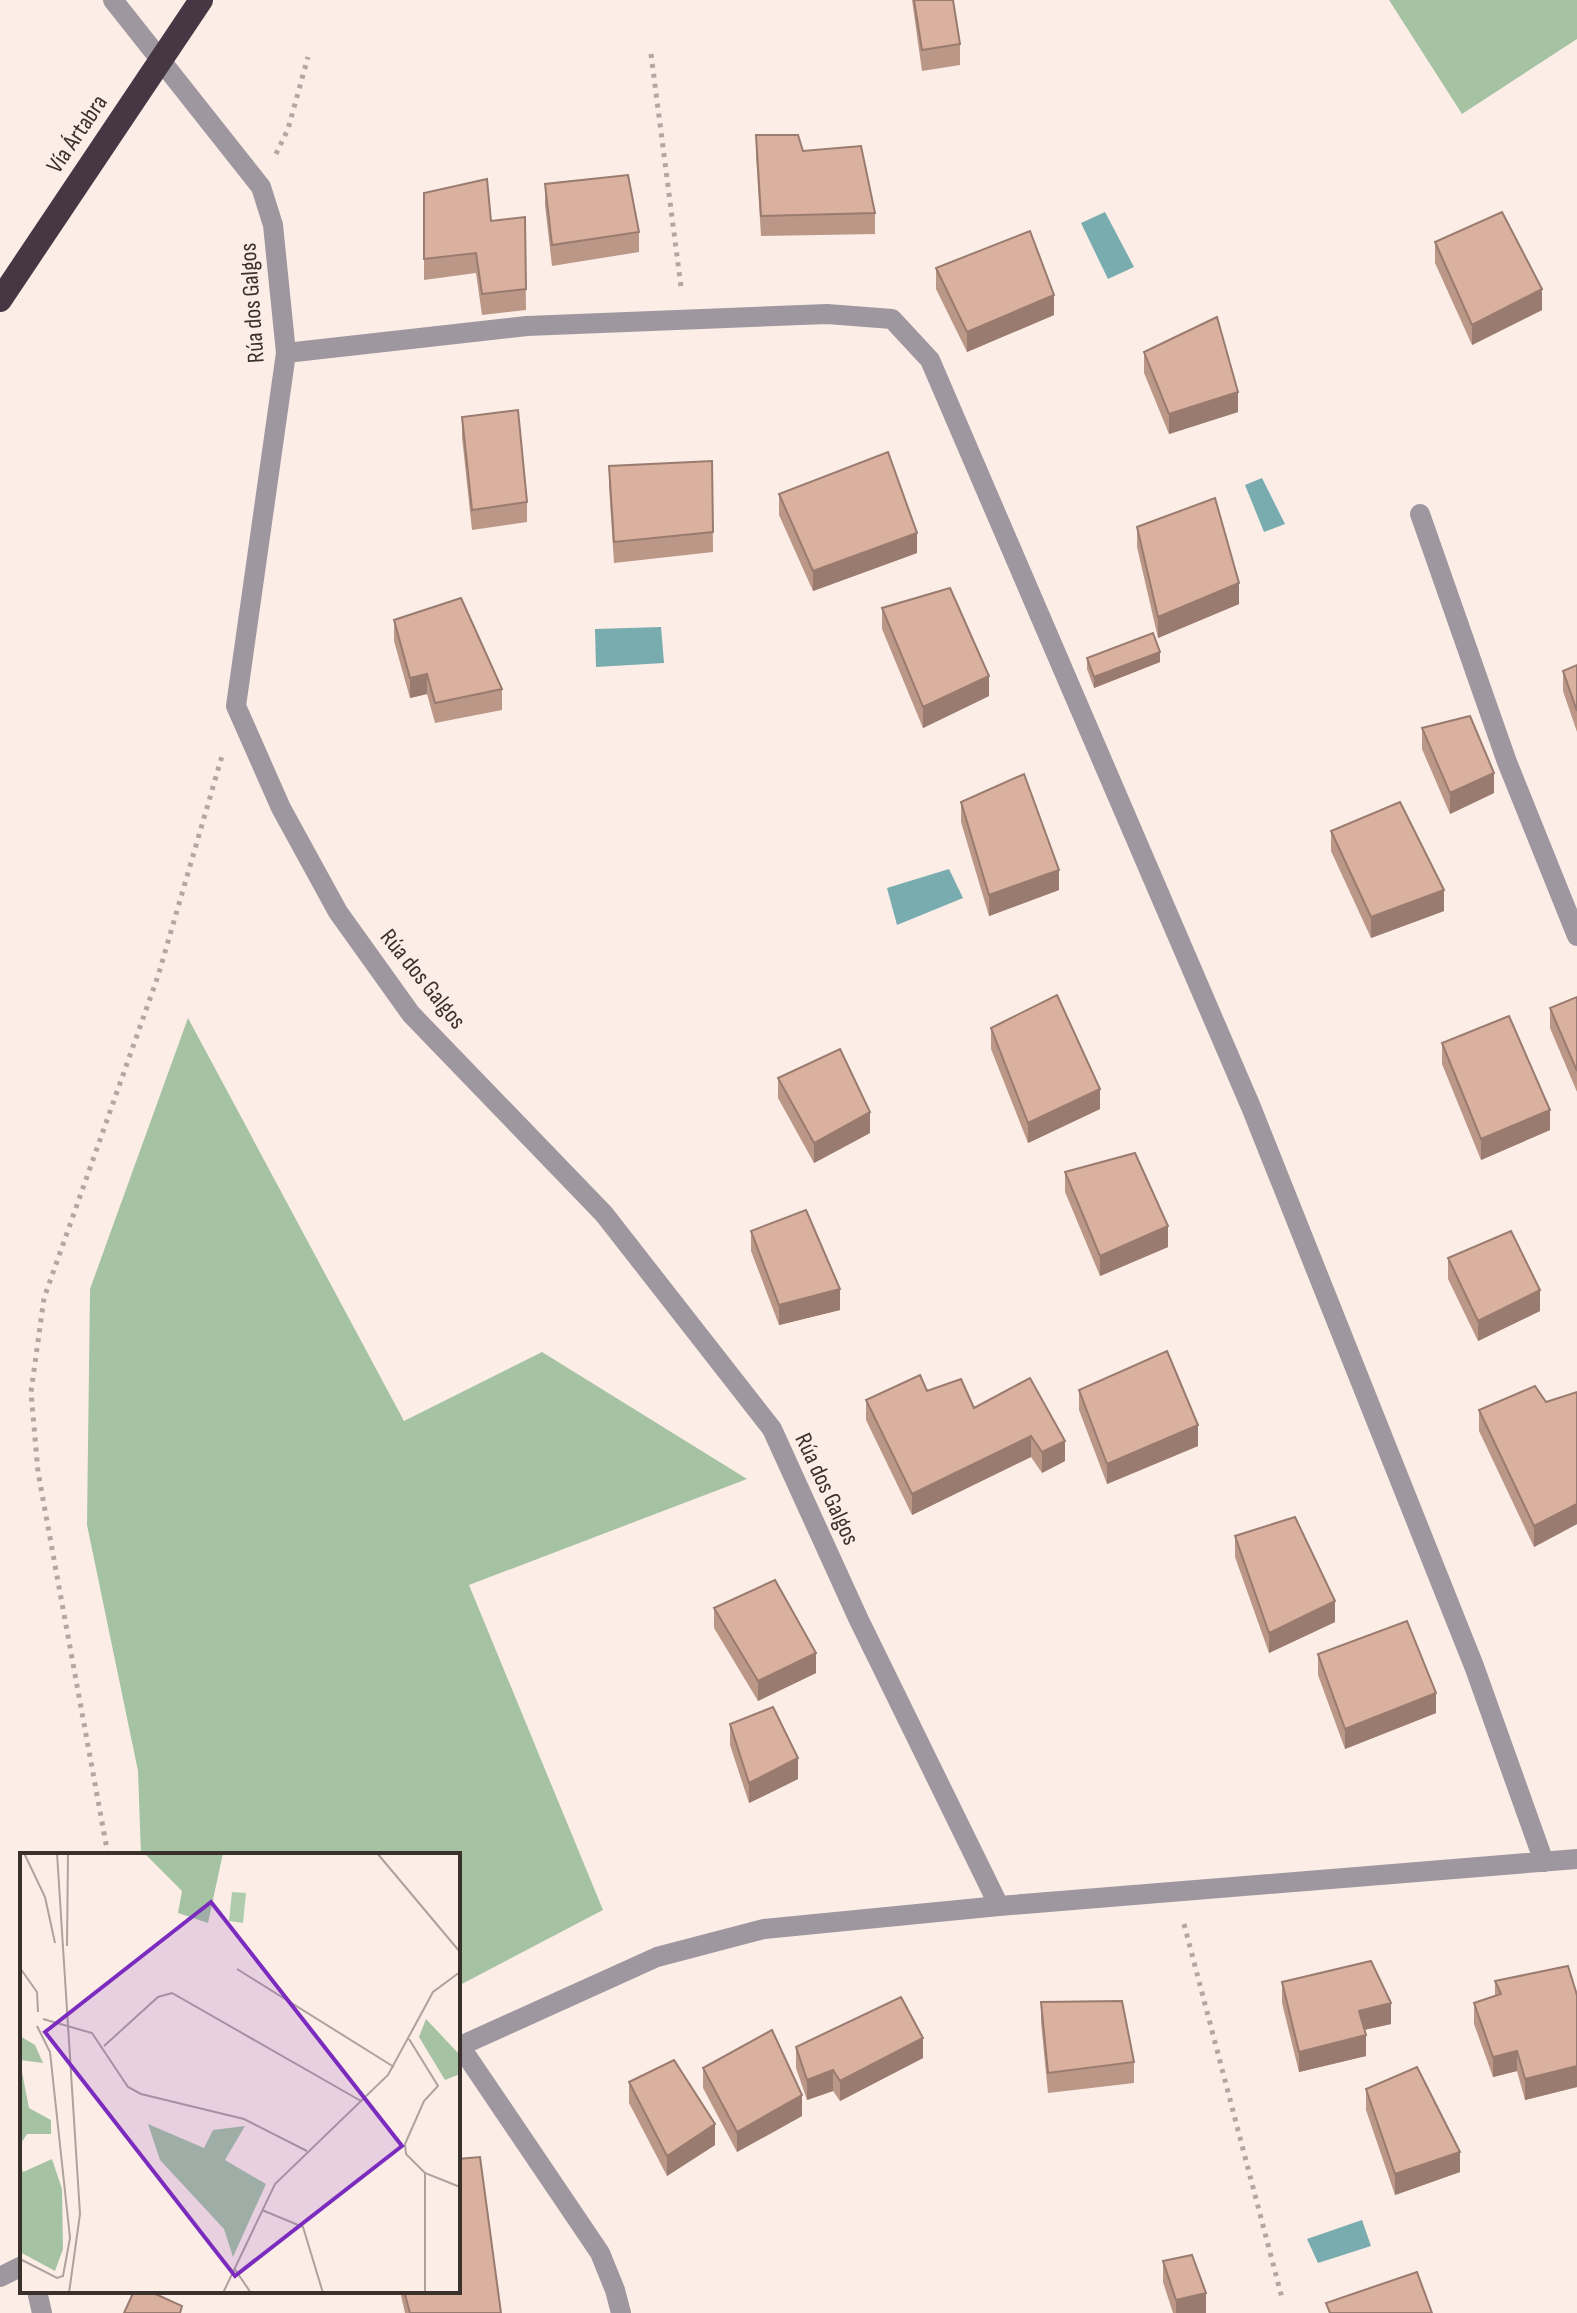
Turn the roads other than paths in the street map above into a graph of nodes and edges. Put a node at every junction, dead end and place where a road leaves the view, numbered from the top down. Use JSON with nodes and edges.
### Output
{"nodes":[{"id":1,"x":113,"y":0,"type":"edge"},
{"id":2,"x":201,"y":0,"type":"edge"},
{"id":3,"x":0,"y":300,"type":"edge"},
{"id":4,"x":286,"y":353,"type":"junction"},
{"id":5,"x":1420,"y":514,"type":"dead end"},
{"id":6,"x":1577,"y":936,"type":"edge"},
{"id":7,"x":1577,"y":1859,"type":"edge"},
{"id":8,"x":1544,"y":1862,"type":"junction"},
{"id":9,"x":999,"y":1906,"type":"junction"},
{"id":10,"x":460,"y":2046,"type":"edge"},
{"id":11,"x":460,"y":2047,"type":"edge"},
{"id":12,"x":20,"y":2267,"type":"edge"},
{"id":13,"x":0,"y":2277,"type":"edge"},
{"id":14,"x":37,"y":2293,"type":"edge"},
{"id":15,"x":42,"y":2313,"type":"edge"},
{"id":16,"x":621,"y":2313,"type":"edge"}],
"edges":[{"from":1,"to":4,"type":"street","name":"Rúa dos Galgos"},
{"from":2,"to":3,"type":"highway","name":"Vía Ártabra"},
{"from":4,"to":8,"type":"street"},
{"from":4,"to":9,"type":"street","name":"Rúa dos Galgos"},
{"from":5,"to":6,"type":"street"},
{"from":7,"to":8,"type":"street"},
{"from":8,"to":9,"type":"street"},
{"from":9,"to":10,"type":"street"},
{"from":11,"to":16,"type":"street"},
{"from":12,"to":13,"type":"street"},
{"from":14,"to":15,"type":"street"}]}
